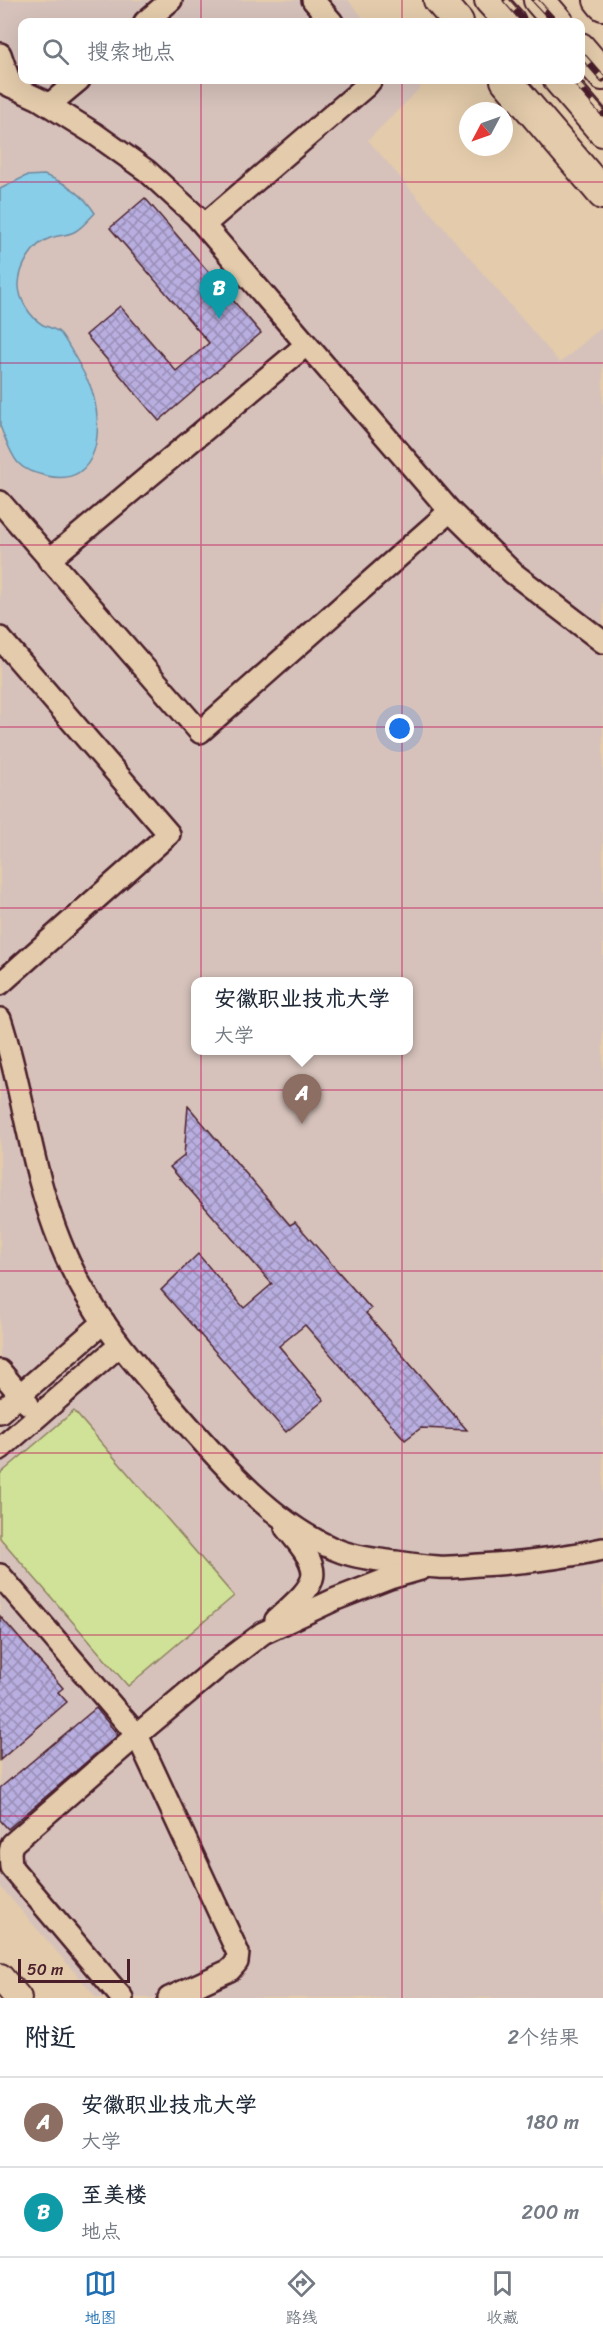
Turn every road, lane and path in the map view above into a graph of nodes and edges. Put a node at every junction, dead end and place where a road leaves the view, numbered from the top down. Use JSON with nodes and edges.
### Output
{"nodes":[{"id":1,"x":171,"y":0,"type":"edge"},
{"id":2,"x":313,"y":0,"type":"edge"},
{"id":3,"x":439,"y":0,"type":"edge"},
{"id":4,"x":490,"y":0,"type":"edge"},
{"id":5,"x":539,"y":0,"type":"edge"},
{"id":6,"x":599,"y":0,"type":"edge"},
{"id":7,"x":603,"y":5,"type":"edge"},
{"id":8,"x":150,"y":18,"type":"edge"},
{"id":9,"x":329,"y":18,"type":"edge"},
{"id":10,"x":455,"y":18,"type":"edge"},
{"id":11,"x":506,"y":18,"type":"edge"},
{"id":12,"x":555,"y":18,"type":"edge"},
{"id":13,"x":0,"y":54,"type":"edge"},
{"id":14,"x":585,"y":54,"type":"edge"},
{"id":15,"x":603,"y":75,"type":"edge"},
{"id":16,"x":6,"y":83,"type":"edge"},
{"id":17,"x":74,"y":84,"type":"edge"},
{"id":18,"x":368,"y":84,"type":"edge"},
{"id":19,"x":509,"y":84,"type":"edge"},
{"id":20,"x":562,"y":84,"type":"edge"},
{"id":21,"x":49,"y":105,"type":"junction"},
{"id":22,"x":603,"y":131,"type":"edge"},
{"id":23,"x":603,"y":194,"type":"edge"},
{"id":24,"x":204,"y":225,"type":"junction"},
{"id":25,"x":306,"y":345,"type":"junction"},
{"id":26,"x":0,"y":502,"type":"edge"},
{"id":27,"x":450,"y":511,"type":"junction"},
{"id":28,"x":49,"y":560,"type":"junction"},
{"id":29,"x":0,"y":638,"type":"edge"},
{"id":30,"x":603,"y":642,"type":"edge"},
{"id":31,"x":0,"y":984,"type":"edge"},
{"id":32,"x":2,"y":1030,"type":"edge"},
{"id":33,"x":104,"y":1322,"type":"junction"},
{"id":34,"x":120,"y":1345,"type":"junction"},
{"id":35,"x":0,"y":1371,"type":"edge"},
{"id":36,"x":20,"y":1395,"type":"junction"},
{"id":37,"x":0,"y":1412,"type":"edge"},
{"id":38,"x":39,"y":1416,"type":"junction"},
{"id":39,"x":0,"y":1449,"type":"edge"},
{"id":40,"x":268,"y":1507,"type":"junction"},
{"id":41,"x":603,"y":1549,"type":"edge"},
{"id":42,"x":430,"y":1566,"type":"junction"},
{"id":43,"x":0,"y":1575,"type":"edge"},
{"id":44,"x":263,"y":1633,"type":"junction"},
{"id":45,"x":137,"y":1735,"type":"junction"},
{"id":46,"x":5,"y":1864,"type":"edge"},
{"id":47,"x":0,"y":1977,"type":"edge"},
{"id":48,"x":18,"y":1998,"type":"edge"},
{"id":49,"x":122,"y":1998,"type":"edge"},
{"id":50,"x":169,"y":1998,"type":"edge"}],
"edges":[{"from":1,"to":8,"type":"lane"},
{"from":2,"to":9,"type":"lane"},
{"from":3,"to":10,"type":"highway"},
{"from":4,"to":11,"type":"highway"},
{"from":5,"to":12,"type":"highway"},
{"from":6,"to":7,"type":"highway"},
{"from":13,"to":16,"type":"lane"},
{"from":14,"to":15,"type":"highway"},
{"from":16,"to":21,"type":"lane"},
{"from":17,"to":21,"type":"lane"},
{"from":18,"to":24,"type":"lane"},
{"from":19,"to":23,"type":"highway"},
{"from":20,"to":22,"type":"highway"},
{"from":21,"to":24,"type":"lane"},
{"from":24,"to":25,"type":"lane"},
{"from":25,"to":27,"type":"lane"},
{"from":25,"to":28,"type":"lane"},
{"from":26,"to":28,"type":"lane"},
{"from":27,"to":28,"type":"lane"},
{"from":27,"to":30,"type":"lane"},
{"from":29,"to":31,"type":"lane"},
{"from":32,"to":33,"type":"lane"},
{"from":33,"to":34,"type":"lane"},
{"from":33,"to":36,"type":"lane"},
{"from":34,"to":38,"type":"lane"},
{"from":34,"to":40,"type":"lane"},
{"from":35,"to":36,"type":"lane"},
{"from":36,"to":37,"type":"lane"},
{"from":36,"to":38,"type":"lane"},
{"from":38,"to":39,"type":"lane"},
{"from":40,"to":42,"type":"lane"},
{"from":40,"to":44,"type":"lane"},
{"from":41,"to":42,"type":"lane"},
{"from":42,"to":44,"type":"lane"},
{"from":43,"to":45,"type":"lane"},
{"from":44,"to":45,"type":"lane"},
{"from":45,"to":46,"type":"lane"},
{"from":45,"to":50,"type":"lane"},
{"from":46,"to":49,"type":"lane"},
{"from":47,"to":48,"type":"main road"}]}
